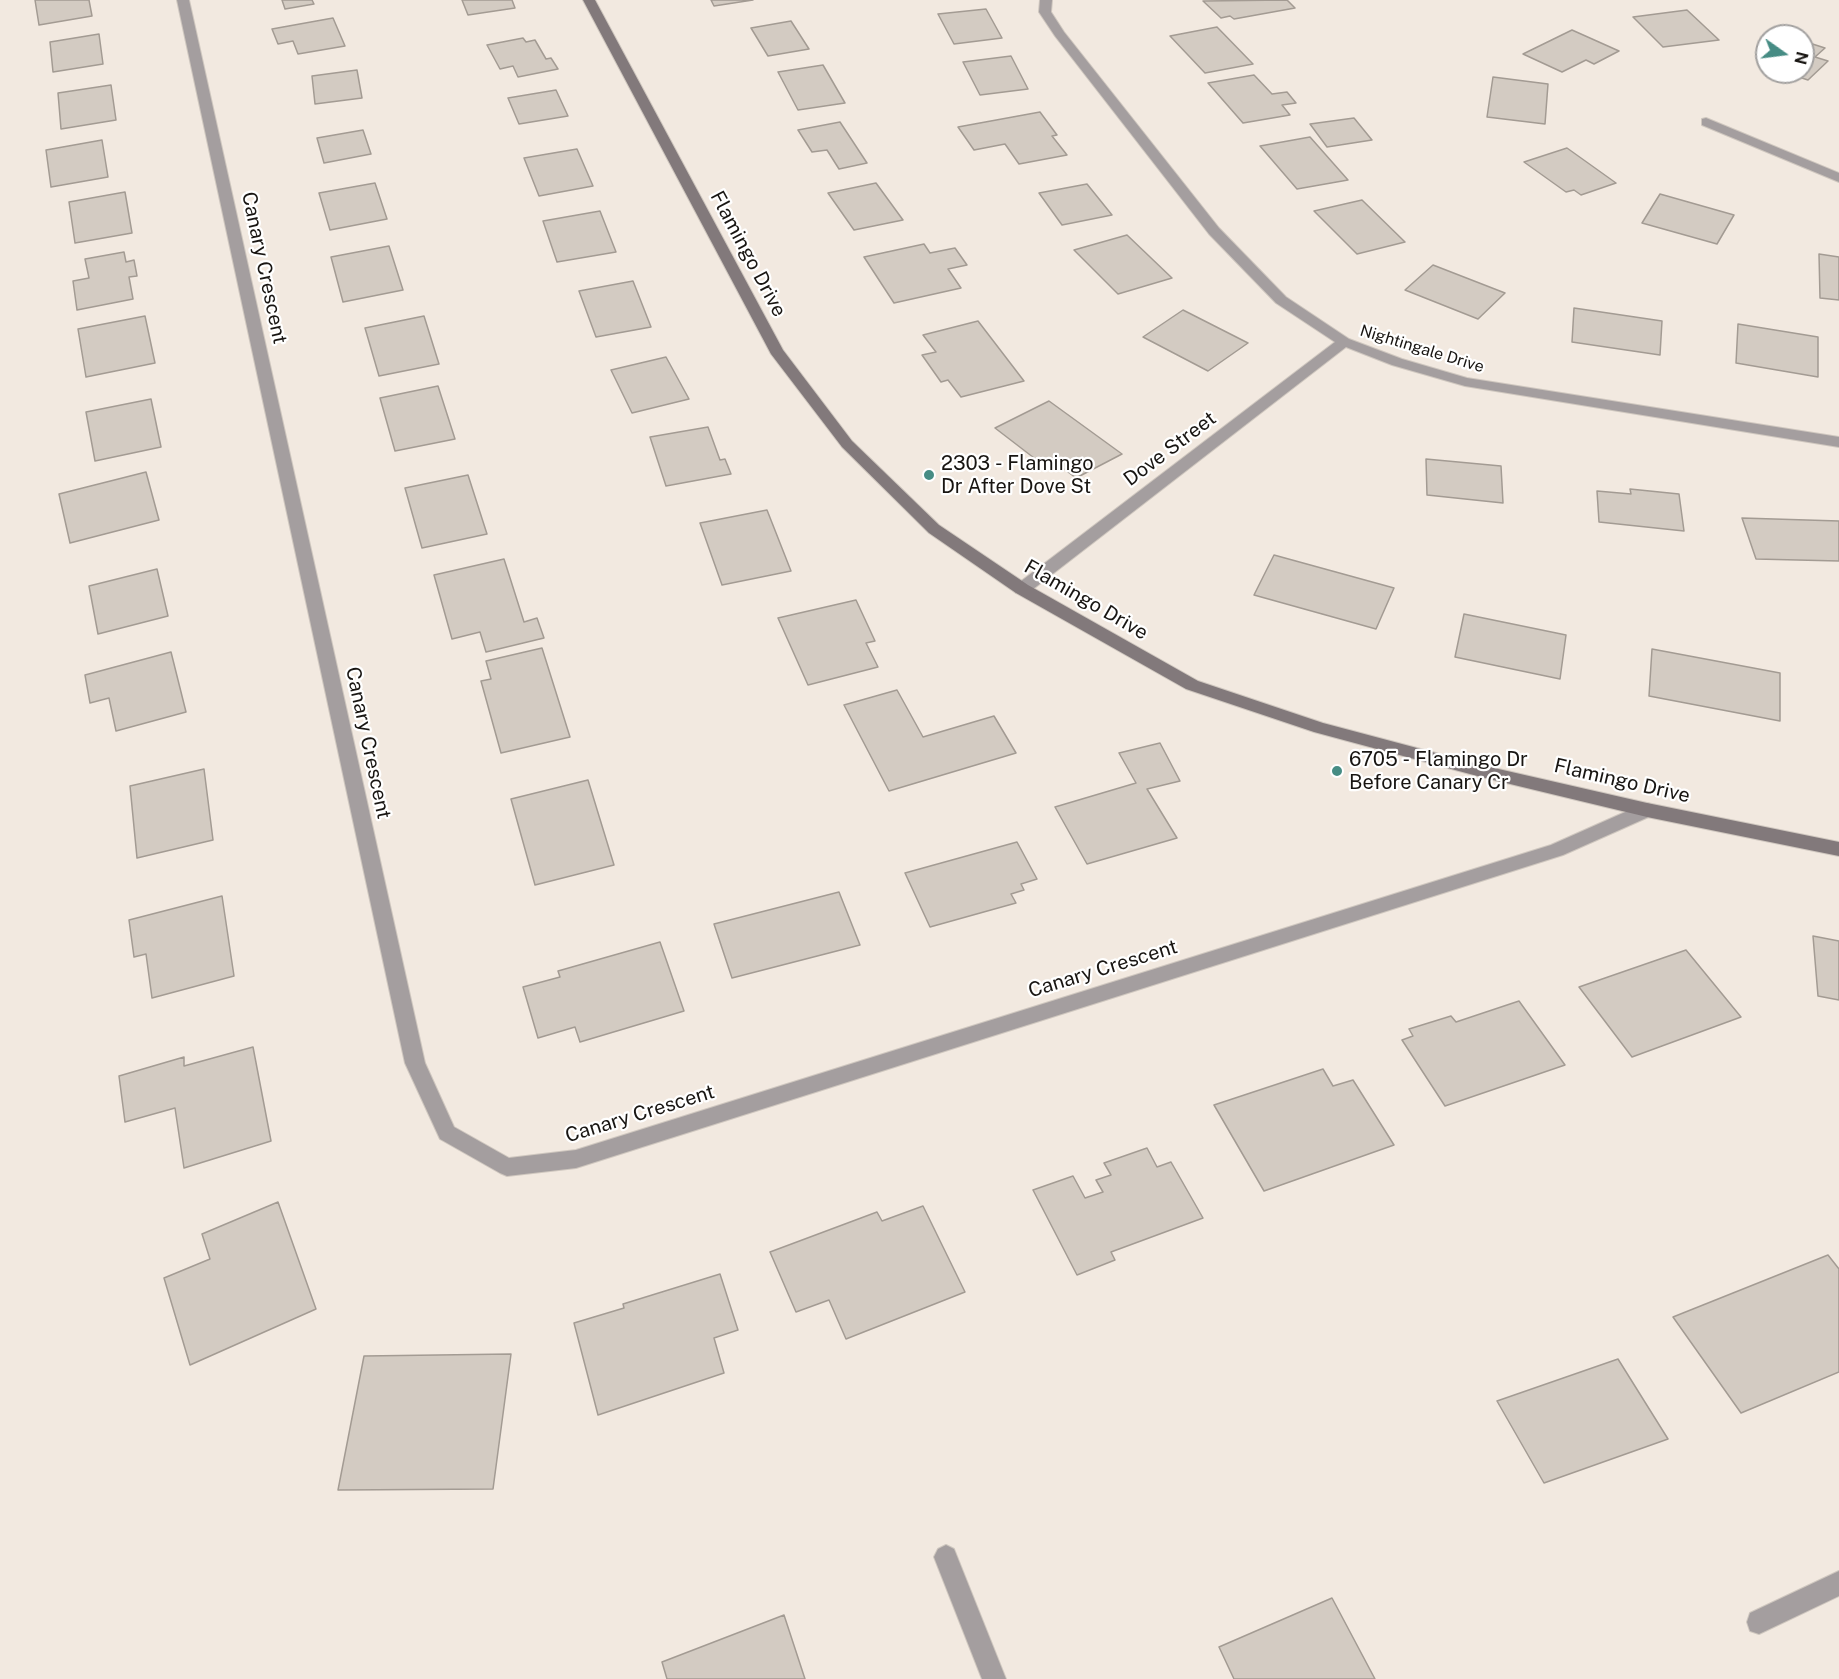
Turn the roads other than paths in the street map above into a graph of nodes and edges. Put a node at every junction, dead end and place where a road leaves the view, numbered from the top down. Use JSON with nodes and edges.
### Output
{"nodes":[{"id":1,"x":183,"y":0,"type":"edge"},
{"id":2,"x":589,"y":0,"type":"edge"},
{"id":3,"x":1046,"y":0,"type":"edge"},
{"id":4,"x":1706,"y":122,"type":"dead end"},
{"id":5,"x":1839,"y":178,"type":"edge"},
{"id":6,"x":1344,"y":342,"type":"junction"},
{"id":7,"x":1839,"y":442,"type":"edge"},
{"id":8,"x":1022,"y":589,"type":"junction"},
{"id":9,"x":1647,"y":810,"type":"junction"},
{"id":10,"x":1839,"y":849,"type":"edge"},
{"id":11,"x":946,"y":1557,"type":"dead end"},
{"id":12,"x":1839,"y":1583,"type":"edge"},
{"id":13,"x":1759,"y":1622,"type":"dead end"},
{"id":14,"x":994,"y":1679,"type":"edge"}],
"edges":[{"from":1,"to":9,"type":"street","name":"Canary Crescent"},
{"from":2,"to":8,"type":"street","name":"Flamingo Drive"},
{"from":3,"to":6,"type":"street","name":"Nightingale Drive"},
{"from":4,"to":5,"type":"street"},
{"from":6,"to":7,"type":"street","name":"Nightingale Drive"},
{"from":6,"to":8,"type":"street","name":"Dove Street"},
{"from":8,"to":9,"type":"street","name":"Flamingo Drive"},
{"from":9,"to":10,"type":"street","name":"Flamingo Drive"},
{"from":11,"to":14,"type":"street"},
{"from":12,"to":13,"type":"street"}]}
